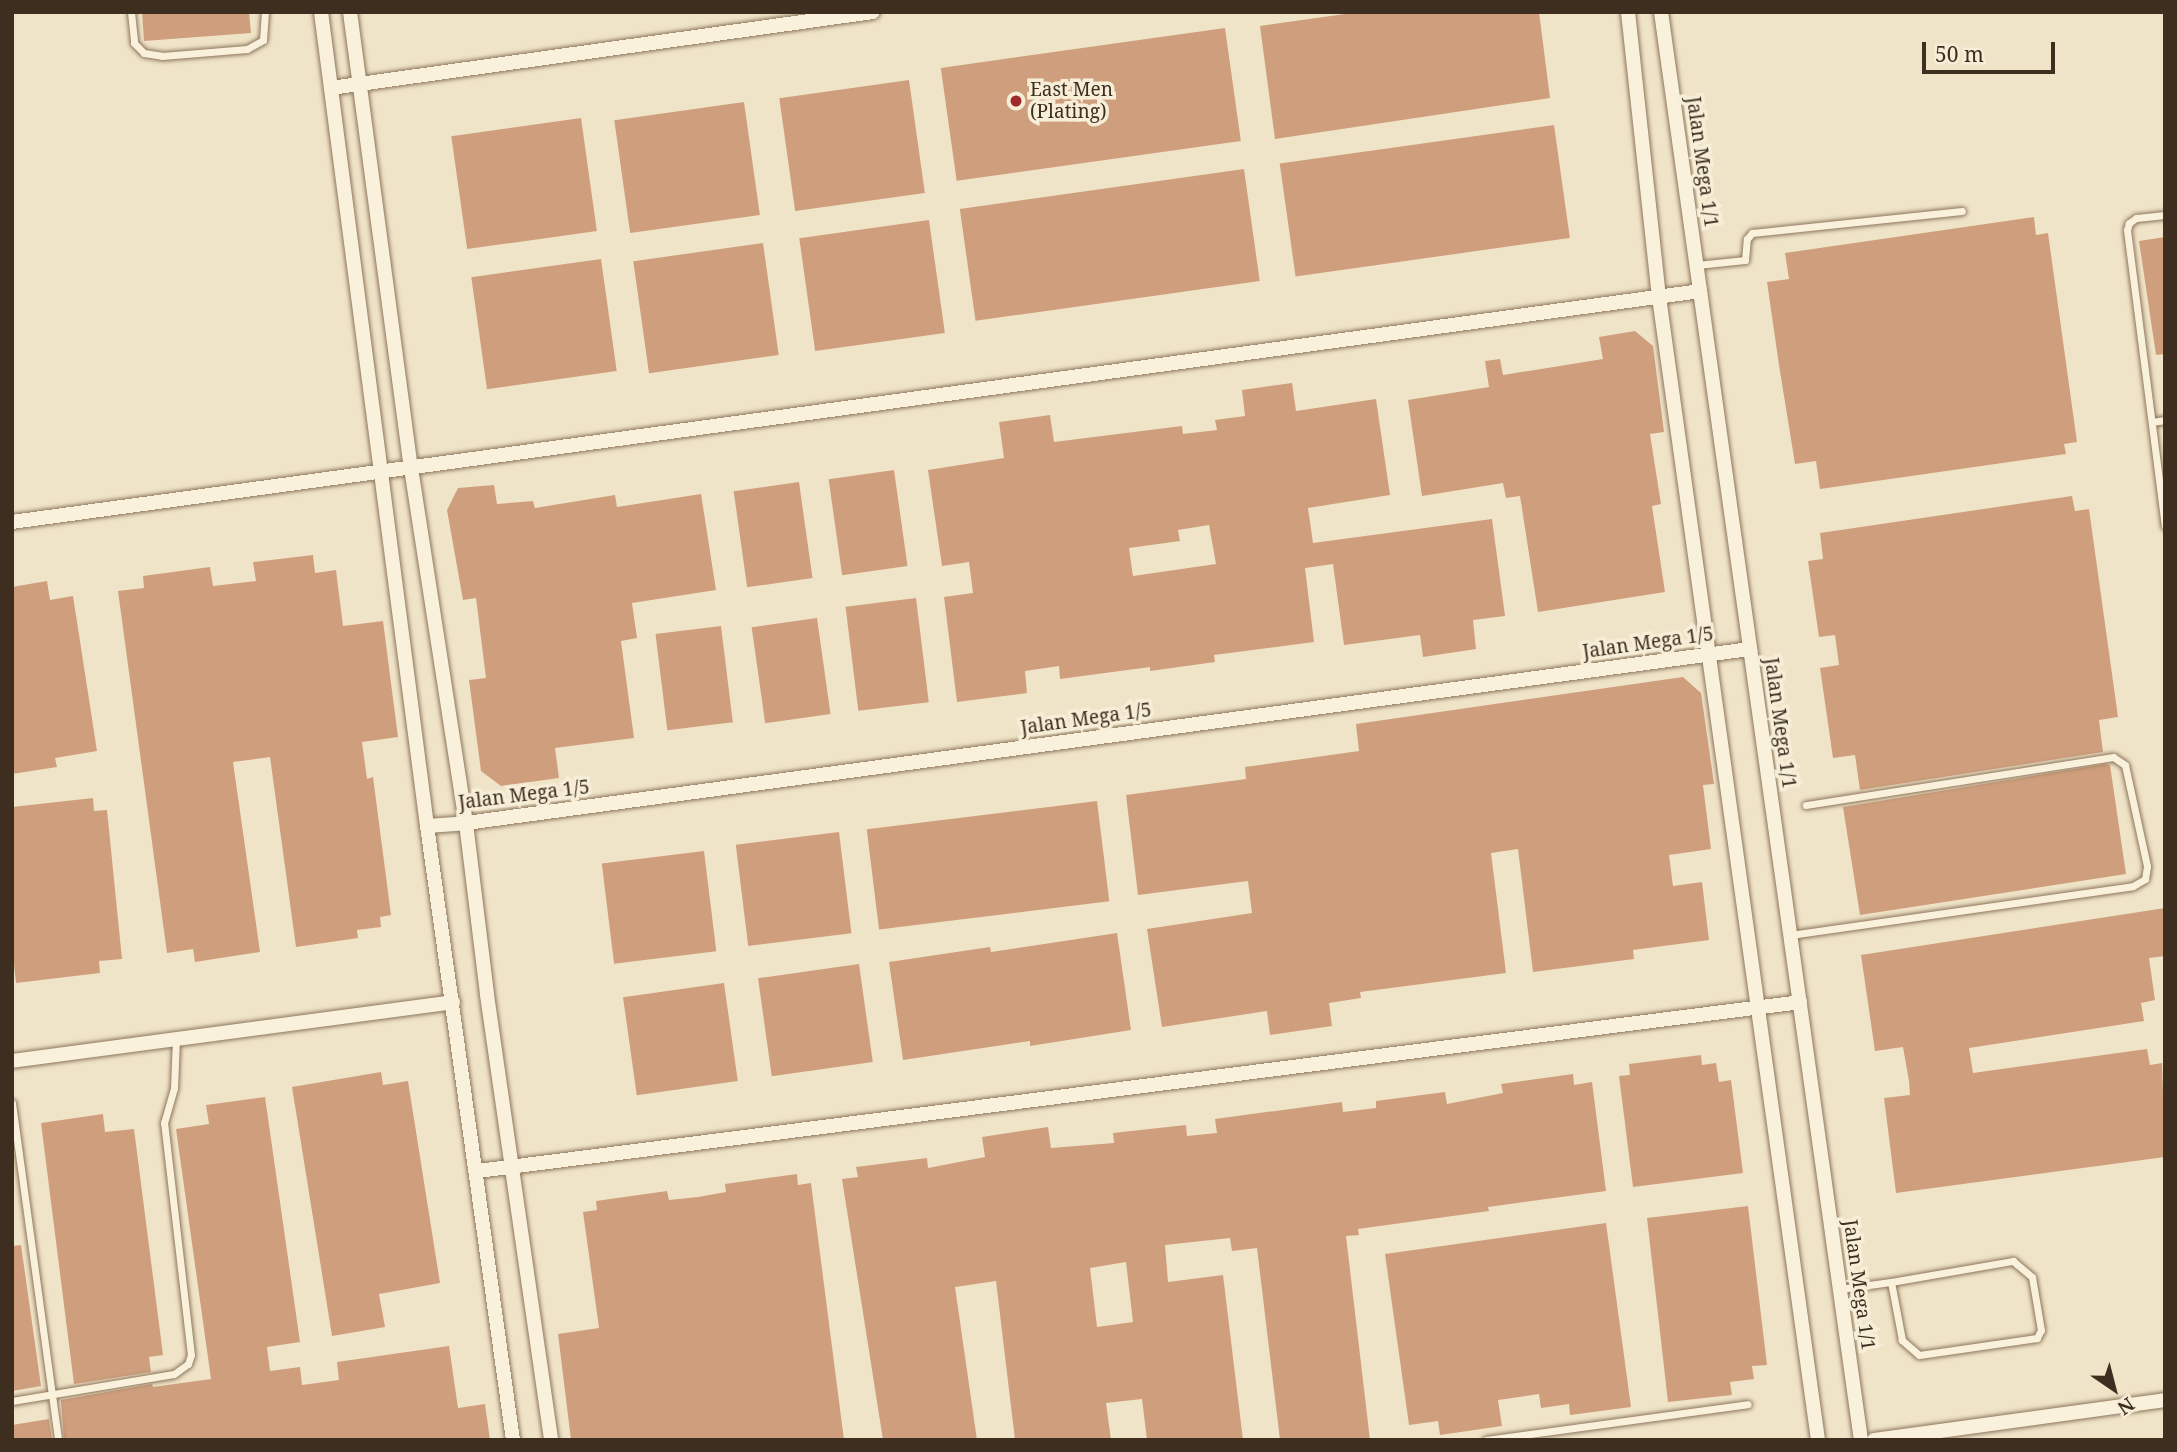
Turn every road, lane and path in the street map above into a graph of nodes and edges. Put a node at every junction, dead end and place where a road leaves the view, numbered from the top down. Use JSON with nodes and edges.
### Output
{"nodes":[{"id":1,"x":131,"y":12,"type":"edge"},
{"id":2,"x":265,"y":12,"type":"edge"},
{"id":3,"x":321,"y":12,"type":"edge"},
{"id":4,"x":349,"y":12,"type":"edge"},
{"id":5,"x":873,"y":12,"type":"edge"},
{"id":6,"x":1628,"y":12,"type":"edge"},
{"id":7,"x":1661,"y":12,"type":"edge"},
{"id":8,"x":361,"y":86,"type":"junction"},
{"id":9,"x":331,"y":88,"type":"junction"},
{"id":10,"x":1962,"y":211,"type":"dead end"},
{"id":11,"x":2165,"y":215,"type":"edge"},
{"id":12,"x":1697,"y":265,"type":"junction"},
{"id":13,"x":1700,"y":291,"type":"junction"},
{"id":14,"x":1658,"y":297,"type":"junction"},
{"id":15,"x":2165,"y":420,"type":"edge"},
{"id":16,"x":2151,"y":422,"type":"junction"},
{"id":17,"x":411,"y":468,"type":"junction"},
{"id":18,"x":380,"y":473,"type":"junction"},
{"id":19,"x":12,"y":522,"type":"edge"},
{"id":20,"x":2165,"y":526,"type":"edge"},
{"id":21,"x":1750,"y":649,"type":"junction"},
{"id":22,"x":1709,"y":654,"type":"junction"},
{"id":23,"x":1806,"y":805,"type":"dead end"},
{"id":24,"x":466,"y":823,"type":"junction"},
{"id":25,"x":427,"y":826,"type":"junction"},
{"id":26,"x":1790,"y":935,"type":"junction"},
{"id":27,"x":453,"y":1002,"type":"junction"},
{"id":28,"x":1800,"y":1002,"type":"junction"},
{"id":29,"x":1758,"y":1006,"type":"junction"},
{"id":30,"x":176,"y":1039,"type":"junction"},
{"id":31,"x":12,"y":1061,"type":"edge"},
{"id":32,"x":12,"y":1103,"type":"edge"},
{"id":33,"x":513,"y":1164,"type":"junction"},
{"id":34,"x":478,"y":1171,"type":"junction"},
{"id":35,"x":1891,"y":1282,"type":"junction"},
{"id":36,"x":1840,"y":1289,"type":"junction"},
{"id":37,"x":51,"y":1392,"type":"junction"},
{"id":38,"x":2165,"y":1400,"type":"edge"},
{"id":39,"x":12,"y":1401,"type":"edge"},
{"id":40,"x":1748,"y":1404,"type":"dead end"},
{"id":41,"x":58,"y":1440,"type":"edge"},
{"id":42,"x":513,"y":1440,"type":"edge"},
{"id":43,"x":551,"y":1440,"type":"edge"},
{"id":44,"x":1486,"y":1440,"type":"edge"},
{"id":45,"x":1818,"y":1440,"type":"edge"},
{"id":46,"x":1861,"y":1440,"type":"edge"},
{"id":47,"x":1874,"y":1440,"type":"edge"}],
"edges":[{"from":1,"to":2,"type":"lane"},
{"from":3,"to":9,"type":"street"},
{"from":4,"to":8,"type":"street"},
{"from":5,"to":8,"type":"street"},
{"from":6,"to":14,"type":"street"},
{"from":7,"to":12,"type":"street","name":"Jalan Mega 1/1"},
{"from":8,"to":9,"type":"street"},
{"from":8,"to":17,"type":"street"},
{"from":9,"to":18,"type":"street"},
{"from":10,"to":12,"type":"lane"},
{"from":11,"to":16,"type":"lane"},
{"from":12,"to":13,"type":"street","name":"Jalan Mega 1/1"},
{"from":13,"to":14,"type":"street"},
{"from":13,"to":21,"type":"street","name":"Jalan Mega 1/1"},
{"from":14,"to":17,"type":"street"},
{"from":14,"to":22,"type":"street"},
{"from":15,"to":16,"type":"lane"},
{"from":16,"to":20,"type":"lane"},
{"from":17,"to":18,"type":"street"},
{"from":17,"to":24,"type":"street"},
{"from":18,"to":19,"type":"street"},
{"from":18,"to":25,"type":"street"},
{"from":21,"to":22,"type":"street","name":"Jalan Mega 1/5"},
{"from":21,"to":26,"type":"street","name":"Jalan Mega 1/1"},
{"from":22,"to":24,"type":"street","name":"Jalan Mega 1/5"},
{"from":22,"to":29,"type":"street"},
{"from":23,"to":26,"type":"lane"},
{"from":24,"to":25,"type":"street","name":"Jalan Mega 1/5"},
{"from":24,"to":33,"type":"street"},
{"from":25,"to":27,"type":"street"},
{"from":26,"to":28,"type":"street","name":"Jalan Mega 1/1"},
{"from":27,"to":30,"type":"street"},
{"from":27,"to":34,"type":"street"},
{"from":28,"to":29,"type":"street"},
{"from":28,"to":36,"type":"street","name":"Jalan Mega 1/1"},
{"from":29,"to":33,"type":"street"},
{"from":29,"to":45,"type":"street"},
{"from":30,"to":31,"type":"street"},
{"from":30,"to":37,"type":"lane"},
{"from":32,"to":37,"type":"lane"},
{"from":33,"to":34,"type":"street"},
{"from":33,"to":43,"type":"street"},
{"from":34,"to":42,"type":"street"},
{"from":35,"to":35,"type":"lane"},
{"from":35,"to":36,"type":"lane"},
{"from":36,"to":46,"type":"street","name":"Jalan Mega 1/1"},
{"from":37,"to":39,"type":"lane"},
{"from":37,"to":41,"type":"lane"},
{"from":38,"to":47,"type":"street"},
{"from":40,"to":44,"type":"lane"}]}
